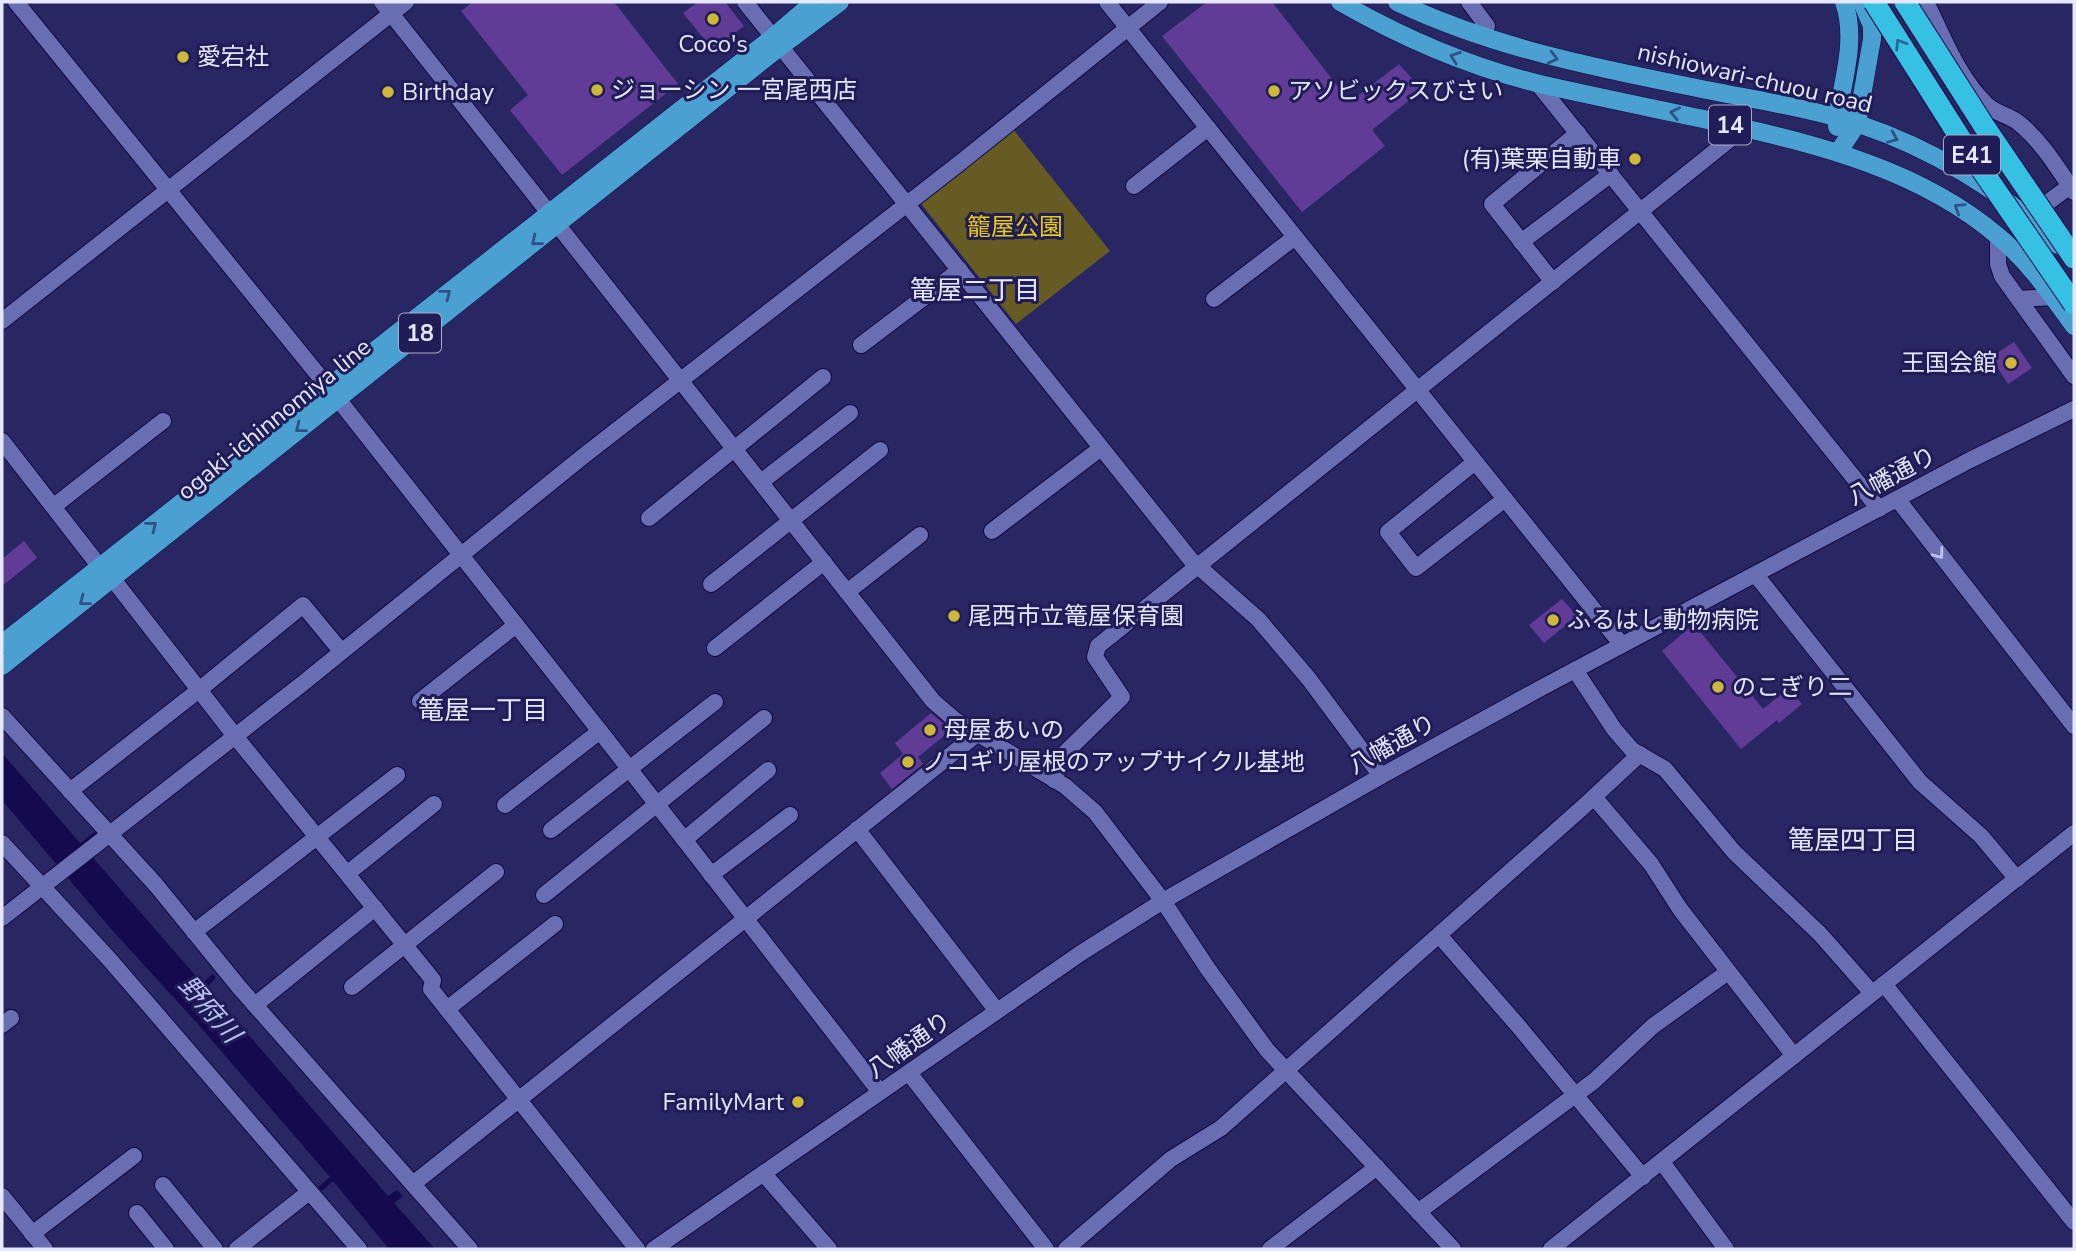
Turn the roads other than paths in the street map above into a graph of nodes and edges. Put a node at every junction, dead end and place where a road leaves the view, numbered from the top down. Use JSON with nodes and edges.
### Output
{"nodes":[{"id":1,"x":16,"y":2,"type":"edge"},
{"id":2,"x":406,"y":2,"type":"edge"},
{"id":3,"x":745,"y":2,"type":"edge"},
{"id":4,"x":814,"y":2,"type":"edge"},
{"id":5,"x":840,"y":2,"type":"edge"},
{"id":6,"x":1107,"y":2,"type":"edge"},
{"id":7,"x":1160,"y":2,"type":"edge"},
{"id":8,"x":1340,"y":2,"type":"edge"},
{"id":9,"x":1397,"y":2,"type":"edge"},
{"id":10,"x":1469,"y":2,"type":"edge"},
{"id":11,"x":1844,"y":2,"type":"edge"},
{"id":12,"x":1863,"y":2,"type":"edge"},
{"id":13,"x":1874,"y":2,"type":"edge"},
{"id":14,"x":1905,"y":2,"type":"edge"},
{"id":15,"x":1926,"y":2,"type":"edge"},
{"id":16,"x":386,"y":8,"type":"edge"},
{"id":17,"x":1127,"y":27,"type":"junction"},
{"id":18,"x":1483,"y":37,"type":"junction"},
{"id":19,"x":777,"y":42,"type":"junction"},
{"id":20,"x":1538,"y":83,"type":"junction"},
{"id":21,"x":1837,"y":118,"type":"junction"},
{"id":22,"x":1857,"y":124,"type":"junction"},
{"id":23,"x":1208,"y":128,"type":"junction"},
{"id":24,"x":1744,"y":128,"type":"junction"},
{"id":25,"x":1578,"y":133,"type":"junction"},
{"id":26,"x":1839,"y":151,"type":"junction"},
{"id":27,"x":1611,"y":174,"type":"junction"},
{"id":28,"x":1134,"y":186,"type":"dead end"},
{"id":29,"x":169,"y":189,"type":"junction"},
{"id":30,"x":2072,"y":189,"type":"edge"},
{"id":31,"x":906,"y":203,"type":"junction"},
{"id":32,"x":1641,"y":212,"type":"junction"},
{"id":33,"x":2028,"y":217,"type":"junction"},
{"id":34,"x":553,"y":219,"type":"junction"},
{"id":35,"x":1998,"y":235,"type":"junction"},
{"id":36,"x":1295,"y":237,"type":"junction"},
{"id":37,"x":1521,"y":242,"type":"junction"},
{"id":38,"x":2074,"y":259,"type":"edge"},
{"id":39,"x":960,"y":270,"type":"junction"},
{"id":40,"x":1553,"y":282,"type":"junction"},
{"id":41,"x":2053,"y":297,"type":"junction"},
{"id":42,"x":1214,"y":299,"type":"dead end"},
{"id":43,"x":2019,"y":299,"type":"junction"},
{"id":44,"x":2074,"y":304,"type":"edge"},
{"id":45,"x":2,"y":321,"type":"edge"},
{"id":46,"x":2074,"y":326,"type":"edge"},
{"id":47,"x":861,"y":345,"type":"dead end"},
{"id":48,"x":2074,"y":376,"type":"edge"},
{"id":49,"x":823,"y":377,"type":"dead end"},
{"id":50,"x":680,"y":380,"type":"junction"},
{"id":51,"x":1418,"y":390,"type":"junction"},
{"id":52,"x":333,"y":393,"type":"junction"},
{"id":53,"x":2074,"y":409,"type":"edge"},
{"id":54,"x":850,"y":413,"type":"dead end"},
{"id":55,"x":163,"y":421,"type":"dead end"},
{"id":56,"x":2,"y":441,"type":"edge"},
{"id":57,"x":735,"y":448,"type":"junction"},
{"id":58,"x":1101,"y":448,"type":"junction"},
{"id":59,"x":880,"y":450,"type":"dead end"},
{"id":60,"x":1475,"y":462,"type":"junction"},
{"id":61,"x":761,"y":482,"type":"junction"},
{"id":62,"x":1505,"y":499,"type":"junction"},
{"id":63,"x":1898,"y":500,"type":"junction"},
{"id":64,"x":54,"y":506,"type":"junction"},
{"id":65,"x":1879,"y":509,"type":"junction"},
{"id":66,"x":649,"y":518,"type":"dead end"},
{"id":67,"x":792,"y":520,"type":"junction"},
{"id":68,"x":992,"y":531,"type":"dead end"},
{"id":69,"x":920,"y":536,"type":"dead end"},
{"id":70,"x":460,"y":554,"type":"junction"},
{"id":71,"x":824,"y":562,"type":"junction"},
{"id":72,"x":1198,"y":566,"type":"junction"},
{"id":73,"x":106,"y":573,"type":"junction"},
{"id":74,"x":1756,"y":575,"type":"junction"},
{"id":75,"x":710,"y":584,"type":"dead end"},
{"id":76,"x":848,"y":592,"type":"junction"},
{"id":77,"x":516,"y":625,"type":"junction"},
{"id":78,"x":2,"y":644,"type":"edge"},
{"id":79,"x":1622,"y":645,"type":"junction"},
{"id":80,"x":715,"y":648,"type":"dead end"},
{"id":81,"x":341,"y":652,"type":"junction"},
{"id":82,"x":2,"y":666,"type":"edge"},
{"id":83,"x":1575,"y":670,"type":"junction"},
{"id":84,"x":199,"y":690,"type":"junction"},
{"id":85,"x":420,"y":702,"type":"dead end"},
{"id":86,"x":715,"y":702,"type":"dead end"},
{"id":87,"x":2,"y":716,"type":"edge"},
{"id":88,"x":764,"y":718,"type":"dead end"},
{"id":89,"x":2074,"y":726,"type":"edge"},
{"id":90,"x":600,"y":731,"type":"junction"},
{"id":91,"x":977,"y":734,"type":"junction"},
{"id":92,"x":235,"y":736,"type":"junction"},
{"id":93,"x":1640,"y":754,"type":"junction"},
{"id":94,"x":628,"y":768,"type":"junction"},
{"id":95,"x":768,"y":770,"type":"dead end"},
{"id":96,"x":397,"y":775,"type":"dead end"},
{"id":97,"x":1381,"y":776,"type":"junction"},
{"id":98,"x":1054,"y":780,"type":"junction"},
{"id":99,"x":70,"y":791,"type":"junction"},
{"id":100,"x":1594,"y":797,"type":"junction"},
{"id":101,"x":434,"y":804,"type":"dead end"},
{"id":102,"x":656,"y":804,"type":"junction"},
{"id":103,"x":505,"y":805,"type":"dead end"},
{"id":104,"x":790,"y":814,"type":"dead end"},
{"id":105,"x":857,"y":829,"type":"junction"},
{"id":106,"x":551,"y":830,"type":"dead end"},
{"id":107,"x":108,"y":834,"type":"junction"},
{"id":108,"x":2074,"y":834,"type":"edge"},
{"id":109,"x":318,"y":835,"type":"junction"},
{"id":110,"x":684,"y":840,"type":"junction"},
{"id":111,"x":2,"y":843,"type":"edge"},
{"id":112,"x":496,"y":872,"type":"dead end"},
{"id":113,"x":348,"y":873,"type":"junction"},
{"id":114,"x":711,"y":875,"type":"junction"},
{"id":115,"x":2017,"y":879,"type":"junction"},
{"id":116,"x":41,"y":886,"type":"junction"},
{"id":117,"x":544,"y":895,"type":"dead end"},
{"id":118,"x":1163,"y":901,"type":"junction"},
{"id":119,"x":375,"y":908,"type":"junction"},
{"id":120,"x":2,"y":918,"type":"edge"},
{"id":121,"x":745,"y":918,"type":"junction"},
{"id":122,"x":555,"y":924,"type":"dead end"},
{"id":123,"x":194,"y":932,"type":"junction"},
{"id":124,"x":1439,"y":935,"type":"junction"},
{"id":125,"x":405,"y":945,"type":"junction"},
{"id":126,"x":1728,"y":972,"type":"junction"},
{"id":127,"x":352,"y":987,"type":"dead end"},
{"id":128,"x":1878,"y":989,"type":"junction"},
{"id":129,"x":255,"y":1005,"type":"junction"},
{"id":130,"x":447,"y":1009,"type":"junction"},
{"id":131,"x":997,"y":1011,"type":"junction"},
{"id":132,"x":1794,"y":1056,"type":"junction"},
{"id":133,"x":1286,"y":1070,"type":"junction"},
{"id":134,"x":909,"y":1073,"type":"junction"},
{"id":135,"x":880,"y":1092,"type":"junction"},
{"id":136,"x":1575,"y":1095,"type":"junction"},
{"id":137,"x":519,"y":1099,"type":"junction"},
{"id":138,"x":134,"y":1156,"type":"dead end"},
{"id":139,"x":1661,"y":1162,"type":"junction"},
{"id":140,"x":1377,"y":1167,"type":"junction"},
{"id":141,"x":764,"y":1174,"type":"junction"},
{"id":142,"x":1643,"y":1177,"type":"junction"},
{"id":143,"x":413,"y":1184,"type":"junction"},
{"id":144,"x":163,"y":1185,"type":"dead end"},
{"id":145,"x":309,"y":1192,"type":"junction"},
{"id":146,"x":2,"y":1196,"type":"edge"},
{"id":147,"x":1418,"y":1212,"type":"junction"},
{"id":148,"x":137,"y":1213,"type":"dead end"},
{"id":149,"x":2074,"y":1222,"type":"edge"},
{"id":150,"x":32,"y":1234,"type":"junction"},
{"id":151,"x":45,"y":1249,"type":"edge"},
{"id":152,"x":166,"y":1249,"type":"edge"},
{"id":153,"x":215,"y":1249,"type":"edge"},
{"id":154,"x":237,"y":1249,"type":"edge"},
{"id":155,"x":359,"y":1249,"type":"edge"},
{"id":156,"x":470,"y":1249,"type":"edge"},
{"id":157,"x":637,"y":1249,"type":"edge"},
{"id":158,"x":654,"y":1249,"type":"edge"},
{"id":159,"x":829,"y":1249,"type":"edge"},
{"id":160,"x":1046,"y":1249,"type":"edge"},
{"id":161,"x":1066,"y":1249,"type":"edge"},
{"id":162,"x":1270,"y":1249,"type":"edge"},
{"id":163,"x":1453,"y":1249,"type":"edge"},
{"id":164,"x":1551,"y":1249,"type":"edge"},
{"id":165,"x":1726,"y":1249,"type":"edge"}],
"edges":[{"from":1,"to":29,"type":"street"},
{"from":2,"to":16,"type":"street"},
{"from":3,"to":19,"type":"street"},
{"from":4,"to":19,"type":"main road","name":"ogaki-ichinnomiya line","number":"18"},
{"from":5,"to":19,"type":"main road","name":"ogaki-ichinnomiya line","number":"18"},
{"from":6,"to":17,"type":"street"},
{"from":7,"to":17,"type":"street"},
{"from":20,"to":8,"type":"main road","name":"nishiowari-chuou road","number":"14","one_way":true},
{"from":9,"to":18,"type":"main road","name":"nishiowari-chuou road","number":"14"},
{"from":10,"to":18,"type":"street"},
{"from":11,"to":21,"type":"main road"},
{"from":12,"to":22,"type":"main road"},
{"from":44,"to":13,"type":"highway","number":"E41","one_way":true,"bridge":true},
{"from":14,"to":38,"type":"highway","number":"E41","bridge":true},
{"from":15,"to":30,"type":"street"},
{"from":16,"to":29,"type":"street"},
{"from":16,"to":34,"type":"street"},
{"from":17,"to":23,"type":"street"},
{"from":17,"to":31,"type":"street"},
{"from":18,"to":21,"type":"main road","name":"nishiowari-chuou road","number":"14","one_way":true},
{"from":19,"to":31,"type":"street"},
{"from":19,"to":34,"type":"main road","name":"ogaki-ichinnomiya line","number":"18"},
{"from":24,"to":20,"type":"main road","name":"nishiowari-chuou road","number":"14","one_way":true},
{"from":20,"to":25,"type":"street"},
{"from":21,"to":22,"type":"main road","name":"nishiowari-chuou road","number":"14"},
{"from":21,"to":26,"type":"main road"},
{"from":22,"to":26,"type":"main road"},
{"from":22,"to":33,"type":"main road","name":"nishiowari-chuou road","number":"14","one_way":true},
{"from":23,"to":28,"type":"street"},
{"from":23,"to":36,"type":"street"},
{"from":24,"to":26,"type":"main road","name":"nishiowari-chuou road","number":"14"},
{"from":24,"to":32,"type":"street"},
{"from":25,"to":27,"type":"street"},
{"from":25,"to":37,"type":"street"},
{"from":35,"to":26,"type":"main road","name":"nishiowari-chuou road","number":"14","one_way":true},
{"from":27,"to":32,"type":"street"},
{"from":27,"to":37,"type":"street"},
{"from":29,"to":45,"type":"street"},
{"from":29,"to":52,"type":"street"},
{"from":30,"to":33,"type":"street"},
{"from":31,"to":39,"type":"street"},
{"from":31,"to":50,"type":"street"},
{"from":32,"to":40,"type":"street"},
{"from":32,"to":65,"type":"street"},
{"from":33,"to":38,"type":"main road","name":"nishiowari-chuou road","number":"14"},
{"from":34,"to":50,"type":"street"},
{"from":34,"to":52,"type":"main road","name":"ogaki-ichinnomiya line","number":"18"},
{"from":35,"to":41,"type":"main road","name":"nishiowari-chuou road","number":"14"},
{"from":35,"to":43,"type":"street"},
{"from":36,"to":42,"type":"street"},
{"from":36,"to":51,"type":"street"},
{"from":37,"to":40,"type":"street"},
{"from":39,"to":47,"type":"street"},
{"from":39,"to":58,"type":"street"},
{"from":40,"to":51,"type":"street"},
{"from":41,"to":43,"type":"street"},
{"from":41,"to":46,"type":"main road","name":"nishiowari-chuou road","number":"14"},
{"from":43,"to":48,"type":"street"},
{"from":49,"to":57,"type":"street"},
{"from":50,"to":57,"type":"street"},
{"from":50,"to":70,"type":"street"},
{"from":51,"to":60,"type":"street"},
{"from":51,"to":72,"type":"street"},
{"from":52,"to":70,"type":"street"},
{"from":52,"to":73,"type":"main road","name":"ogaki-ichinnomiya line","number":"18"},
{"from":53,"to":63,"type":"street","name":"八幡通り"},
{"from":54,"to":61,"type":"street"},
{"from":55,"to":64,"type":"street"},
{"from":56,"to":64,"type":"street"},
{"from":57,"to":61,"type":"street"},
{"from":57,"to":66,"type":"street"},
{"from":58,"to":68,"type":"street"},
{"from":58,"to":72,"type":"street"},
{"from":59,"to":67,"type":"street"},
{"from":60,"to":62,"type":"street"},
{"from":60,"to":62,"type":"street"},
{"from":61,"to":67,"type":"street"},
{"from":62,"to":79,"type":"street"},
{"from":63,"to":65,"type":"street","name":"八幡通り"},
{"from":63,"to":89,"type":"street","one_way":true},
{"from":64,"to":73,"type":"street"},
{"from":65,"to":74,"type":"street","name":"八幡通り"},
{"from":67,"to":71,"type":"street"},
{"from":67,"to":75,"type":"street"},
{"from":69,"to":76,"type":"street"},
{"from":70,"to":77,"type":"street"},
{"from":70,"to":81,"type":"street"},
{"from":71,"to":76,"type":"street"},
{"from":71,"to":80,"type":"street"},
{"from":72,"to":97,"type":"street"},
{"from":72,"to":98,"type":"street"},
{"from":73,"to":78,"type":"main road","name":"ogaki-ichinnomiya line","number":"18"},
{"from":73,"to":82,"type":"main road","name":"ogaki-ichinnomiya line","number":"18","one_way":true},
{"from":73,"to":84,"type":"street"},
{"from":74,"to":79,"type":"street","name":"八幡通り"},
{"from":74,"to":115,"type":"street"},
{"from":76,"to":91,"type":"street"},
{"from":77,"to":85,"type":"street"},
{"from":77,"to":90,"type":"street"},
{"from":79,"to":83,"type":"street","name":"八幡通り"},
{"from":81,"to":84,"type":"street"},
{"from":81,"to":92,"type":"street"},
{"from":83,"to":93,"type":"street"},
{"from":83,"to":97,"type":"street","name":"八幡通り"},
{"from":84,"to":92,"type":"street"},
{"from":84,"to":99,"type":"street"},
{"from":86,"to":94,"type":"street"},
{"from":87,"to":99,"type":"street"},
{"from":88,"to":102,"type":"street"},
{"from":90,"to":94,"type":"street"},
{"from":90,"to":103,"type":"street"},
{"from":91,"to":98,"type":"street"},
{"from":91,"to":105,"type":"street"},
{"from":92,"to":107,"type":"street"},
{"from":92,"to":109,"type":"street"},
{"from":93,"to":100,"type":"street"},
{"from":93,"to":128,"type":"street"},
{"from":94,"to":102,"type":"street"},
{"from":94,"to":106,"type":"street"},
{"from":95,"to":110,"type":"street"},
{"from":96,"to":109,"type":"street"},
{"from":97,"to":118,"type":"street","name":"八幡通り"},
{"from":98,"to":118,"type":"street"},
{"from":99,"to":107,"type":"street"},
{"from":100,"to":124,"type":"street"},
{"from":100,"to":126,"type":"street"},
{"from":101,"to":113,"type":"street"},
{"from":102,"to":110,"type":"street"},
{"from":102,"to":117,"type":"street"},
{"from":104,"to":114,"type":"street"},
{"from":105,"to":121,"type":"street"},
{"from":105,"to":131,"type":"street"},
{"from":107,"to":116,"type":"street"},
{"from":107,"to":123,"type":"street"},
{"from":108,"to":115,"type":"street"},
{"from":109,"to":113,"type":"street"},
{"from":109,"to":123,"type":"street"},
{"from":110,"to":114,"type":"street"},
{"from":111,"to":116,"type":"street"},
{"from":112,"to":125,"type":"street"},
{"from":113,"to":119,"type":"street"},
{"from":114,"to":121,"type":"street"},
{"from":115,"to":128,"type":"street"},
{"from":116,"to":120,"type":"street"},
{"from":116,"to":145,"type":"street"},
{"from":118,"to":131,"type":"street","name":"八幡通り"},
{"from":118,"to":133,"type":"street"},
{"from":119,"to":125,"type":"street"},
{"from":119,"to":129,"type":"street"},
{"from":121,"to":135,"type":"street"},
{"from":121,"to":137,"type":"street"},
{"from":122,"to":130,"type":"street"},
{"from":123,"to":129,"type":"street"},
{"from":124,"to":133,"type":"street"},
{"from":124,"to":136,"type":"street"},
{"from":125,"to":127,"type":"street"},
{"from":125,"to":130,"type":"street"},
{"from":126,"to":132,"type":"street"},
{"from":126,"to":136,"type":"street"},
{"from":128,"to":132,"type":"street"},
{"from":128,"to":149,"type":"street"},
{"from":129,"to":143,"type":"street"},
{"from":130,"to":137,"type":"street"},
{"from":131,"to":134,"type":"street","name":"八幡通り"},
{"from":132,"to":139,"type":"street"},
{"from":133,"to":140,"type":"street"},
{"from":133,"to":161,"type":"street"},
{"from":134,"to":135,"type":"street","name":"八幡通り"},
{"from":134,"to":160,"type":"street"},
{"from":135,"to":141,"type":"street","name":"八幡通り"},
{"from":136,"to":142,"type":"street"},
{"from":136,"to":147,"type":"street"},
{"from":137,"to":143,"type":"street"},
{"from":137,"to":157,"type":"street"},
{"from":138,"to":150,"type":"street"},
{"from":139,"to":142,"type":"street"},
{"from":139,"to":165,"type":"street"},
{"from":140,"to":147,"type":"street"},
{"from":140,"to":162,"type":"street"},
{"from":141,"to":158,"type":"street","name":"八幡通り"},
{"from":141,"to":159,"type":"street"},
{"from":142,"to":164,"type":"street"},
{"from":143,"to":156,"type":"street"},
{"from":144,"to":153,"type":"street"},
{"from":145,"to":154,"type":"street"},
{"from":145,"to":155,"type":"street"},
{"from":146,"to":150,"type":"street"},
{"from":147,"to":163,"type":"street"},
{"from":148,"to":152,"type":"street"},
{"from":150,"to":151,"type":"street"}]}
